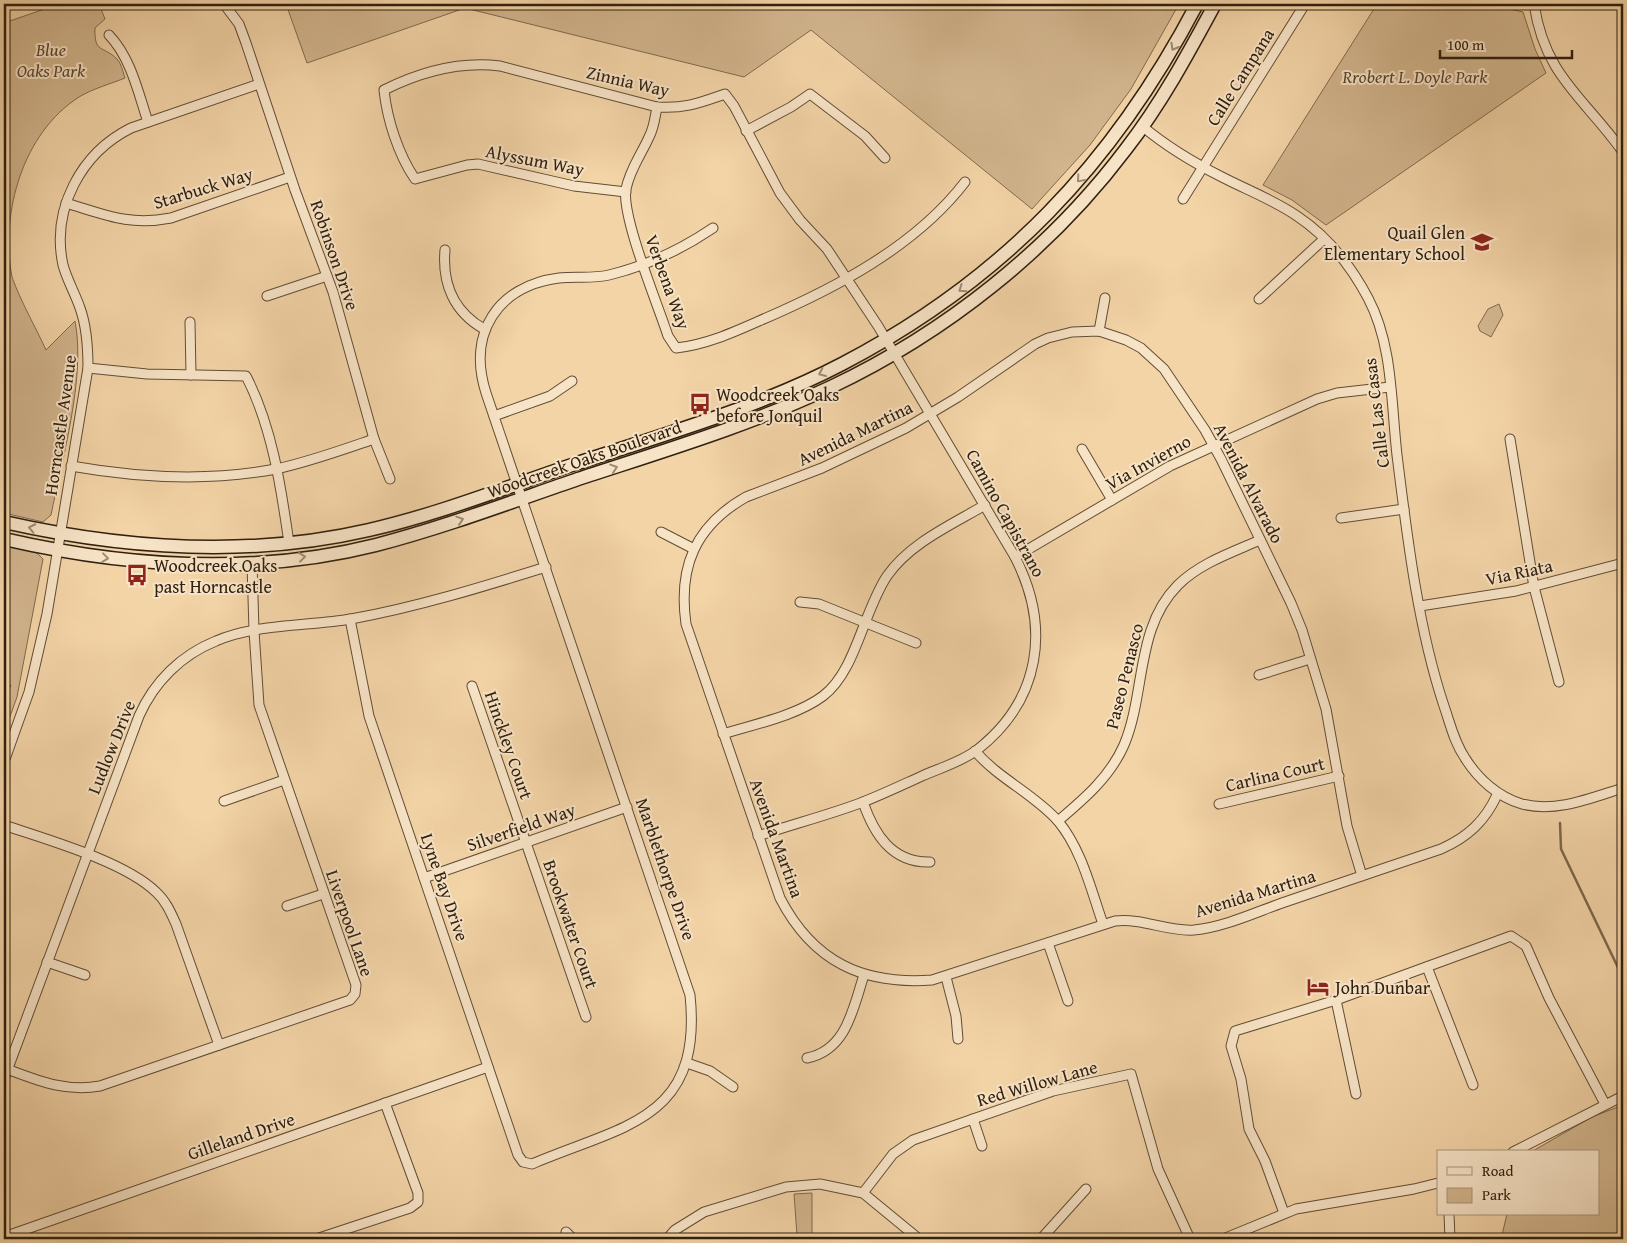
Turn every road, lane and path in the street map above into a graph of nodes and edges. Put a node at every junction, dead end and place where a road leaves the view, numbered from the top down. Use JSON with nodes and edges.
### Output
{"nodes":[{"id":1,"x":224,"y":4,"type":"edge"},
{"id":2,"x":1197,"y":4,"type":"edge"},
{"id":3,"x":1215,"y":4,"type":"edge"},
{"id":4,"x":1305,"y":4,"type":"edge"},
{"id":5,"x":1534,"y":4,"type":"edge"},
{"id":6,"x":109,"y":34,"type":"dead end"},
{"id":7,"x":259,"y":84,"type":"junction"},
{"id":8,"x":384,"y":90,"type":"joint"},
{"id":9,"x":657,"y":108,"type":"junction"},
{"id":10,"x":1129,"y":117,"type":"junction"},
{"id":11,"x":148,"y":122,"type":"junction"},
{"id":12,"x":1142,"y":126,"type":"junction"},
{"id":13,"x":746,"y":131,"type":"junction"},
{"id":14,"x":1623,"y":152,"type":"edge"},
{"id":15,"x":886,"y":158,"type":"dead end"},
{"id":16,"x":1203,"y":168,"type":"junction"},
{"id":17,"x":290,"y":177,"type":"junction"},
{"id":18,"x":965,"y":182,"type":"dead end"},
{"id":19,"x":626,"y":192,"type":"junction"},
{"id":20,"x":1183,"y":199,"type":"dead end"},
{"id":21,"x":66,"y":203,"type":"junction"},
{"id":22,"x":713,"y":228,"type":"dead end"},
{"id":23,"x":1324,"y":239,"type":"junction"},
{"id":24,"x":445,"y":250,"type":"dead end"},
{"id":25,"x":644,"y":263,"type":"junction"},
{"id":26,"x":327,"y":276,"type":"junction"},
{"id":27,"x":847,"y":278,"type":"junction"},
{"id":28,"x":267,"y":296,"type":"dead end"},
{"id":29,"x":1104,"y":298,"type":"dead end"},
{"id":30,"x":1259,"y":299,"type":"dead end"},
{"id":31,"x":190,"y":322,"type":"dead end"},
{"id":32,"x":484,"y":329,"type":"junction"},
{"id":33,"x":1099,"y":331,"type":"junction"},
{"id":34,"x":886,"y":338,"type":"junction"},
{"id":35,"x":895,"y":353,"type":"junction"},
{"id":36,"x":88,"y":368,"type":"junction"},
{"id":37,"x":191,"y":376,"type":"junction"},
{"id":38,"x":572,"y":381,"type":"dead end"},
{"id":39,"x":1390,"y":387,"type":"junction"},
{"id":40,"x":931,"y":414,"type":"junction"},
{"id":41,"x":494,"y":416,"type":"junction"},
{"id":42,"x":374,"y":439,"type":"junction"},
{"id":43,"x":1510,"y":439,"type":"dead end"},
{"id":44,"x":1214,"y":445,"type":"junction"},
{"id":45,"x":1082,"y":449,"type":"dead end"},
{"id":46,"x":71,"y":466,"type":"junction"},
{"id":47,"x":276,"y":469,"type":"junction"},
{"id":48,"x":390,"y":479,"type":"dead end"},
{"id":49,"x":518,"y":484,"type":"junction"},
{"id":50,"x":523,"y":500,"type":"junction"},
{"id":51,"x":1112,"y":500,"type":"junction"},
{"id":52,"x":985,"y":505,"type":"junction"},
{"id":53,"x":1404,"y":509,"type":"junction"},
{"id":54,"x":1341,"y":518,"type":"dead end"},
{"id":55,"x":4,"y":522,"type":"edge"},
{"id":56,"x":661,"y":532,"type":"dead end"},
{"id":57,"x":60,"y":534,"type":"junction"},
{"id":58,"x":4,"y":539,"type":"edge"},
{"id":59,"x":1260,"y":540,"type":"junction"},
{"id":60,"x":289,"y":543,"type":"junction"},
{"id":61,"x":694,"y":549,"type":"junction"},
{"id":62,"x":57,"y":550,"type":"junction"},
{"id":63,"x":1015,"y":557,"type":"junction"},
{"id":64,"x":1623,"y":562,"type":"edge"},
{"id":65,"x":252,"y":564,"type":"junction"},
{"id":66,"x":546,"y":567,"type":"junction"},
{"id":67,"x":1534,"y":587,"type":"junction"},
{"id":68,"x":800,"y":602,"type":"dead end"},
{"id":69,"x":1420,"y":606,"type":"junction"},
{"id":70,"x":350,"y":619,"type":"junction"},
{"id":71,"x":864,"y":621,"type":"junction"},
{"id":72,"x":254,"y":631,"type":"junction"},
{"id":73,"x":916,"y":643,"type":"dead end"},
{"id":74,"x":1310,"y":659,"type":"junction"},
{"id":75,"x":1259,"y":675,"type":"dead end"},
{"id":76,"x":1559,"y":682,"type":"dead end"},
{"id":77,"x":472,"y":686,"type":"dead end"},
{"id":78,"x":724,"y":734,"type":"junction"},
{"id":79,"x":975,"y":751,"type":"junction"},
{"id":80,"x":4,"y":762,"type":"edge"},
{"id":81,"x":1339,"y":776,"type":"junction"},
{"id":82,"x":284,"y":780,"type":"junction"},
{"id":83,"x":1623,"y":788,"type":"edge"},
{"id":84,"x":1497,"y":795,"type":"junction"},
{"id":85,"x":224,"y":801,"type":"dead end"},
{"id":86,"x":863,"y":802,"type":"junction"},
{"id":87,"x":1219,"y":804,"type":"dead end"},
{"id":88,"x":627,"y":808,"type":"junction"},
{"id":89,"x":1058,"y":821,"type":"junction"},
{"id":90,"x":4,"y":824,"type":"edge"},
{"id":91,"x":758,"y":836,"type":"junction"},
{"id":92,"x":526,"y":843,"type":"junction"},
{"id":93,"x":87,"y":855,"type":"junction"},
{"id":94,"x":930,"y":862,"type":"dead end"},
{"id":95,"x":1362,"y":876,"type":"junction"},
{"id":96,"x":424,"y":878,"type":"junction"},
{"id":97,"x":323,"y":894,"type":"junction"},
{"id":98,"x":287,"y":906,"type":"dead end"},
{"id":99,"x":1102,"y":924,"type":"junction"},
{"id":100,"x":1048,"y":943,"type":"junction"},
{"id":101,"x":47,"y":962,"type":"junction"},
{"id":102,"x":1428,"y":967,"type":"junction"},
{"id":103,"x":85,"y":975,"type":"dead end"},
{"id":104,"x":864,"y":975,"type":"junction"},
{"id":105,"x":946,"y":977,"type":"junction"},
{"id":106,"x":1336,"y":1000,"type":"junction"},
{"id":107,"x":1068,"y":1001,"type":"dead end"},
{"id":108,"x":586,"y":1017,"type":"dead end"},
{"id":109,"x":958,"y":1039,"type":"dead end"},
{"id":110,"x":219,"y":1045,"type":"junction"},
{"id":111,"x":807,"y":1058,"type":"dead end"},
{"id":112,"x":687,"y":1063,"type":"junction"},
{"id":113,"x":488,"y":1067,"type":"junction"},
{"id":114,"x":7,"y":1069,"type":"junction"},
{"id":115,"x":4,"y":1079,"type":"edge"},
{"id":116,"x":1472,"y":1085,"type":"dead end"},
{"id":117,"x":733,"y":1087,"type":"dead end"},
{"id":118,"x":1356,"y":1094,"type":"dead end"},
{"id":119,"x":1623,"y":1096,"type":"edge"},
{"id":120,"x":384,"y":1103,"type":"junction"},
{"id":121,"x":1605,"y":1104,"type":"junction"},
{"id":122,"x":973,"y":1119,"type":"junction"},
{"id":123,"x":982,"y":1146,"type":"dead end"},
{"id":124,"x":1517,"y":1150,"type":"edge"},
{"id":125,"x":523,"y":1162,"type":"joint"},
{"id":126,"x":1437,"y":1183,"type":"edge"},
{"id":127,"x":1086,"y":1189,"type":"dead end"},
{"id":128,"x":863,"y":1193,"type":"junction"},
{"id":129,"x":1284,"y":1213,"type":"junction"},
{"id":130,"x":1449,"y":1216,"type":"edge"},
{"id":131,"x":566,"y":1232,"type":"dead end"},
{"id":132,"x":4,"y":1237,"type":"edge"},
{"id":133,"x":316,"y":1239,"type":"edge"},
{"id":134,"x":573,"y":1239,"type":"edge"},
{"id":135,"x":667,"y":1239,"type":"edge"},
{"id":136,"x":919,"y":1239,"type":"edge"},
{"id":137,"x":1042,"y":1239,"type":"edge"},
{"id":138,"x":1190,"y":1239,"type":"edge"},
{"id":139,"x":1224,"y":1239,"type":"edge"},
{"id":140,"x":1450,"y":1239,"type":"edge"}],
"edges":[{"from":1,"to":7,"type":"street","name":"Robinson Drive"},
{"from":2,"to":10,"type":"main road","name":"Woodcreek Oaks Boulevard","one_way":true},
{"from":3,"to":12,"type":"main road","name":"Woodcreek Oaks Boulevard"},
{"from":4,"to":16,"type":"street","name":"Calle Campana"},
{"from":5,"to":14,"type":"street"},
{"from":6,"to":11,"type":"street"},
{"from":7,"to":11,"type":"street","name":"Horncastle Avenue"},
{"from":7,"to":17,"type":"street","name":"Robinson Drive"},
{"from":8,"to":9,"type":"street","name":"Zinnia Way"},
{"from":8,"to":19,"type":"street","name":"Alyssum Way"},
{"from":9,"to":13,"type":"street","name":"Zinnia Way"},
{"from":9,"to":19,"type":"street","name":"Verbena Way"},
{"from":10,"to":12,"type":"main road"},
{"from":10,"to":34,"type":"main road","name":"Woodcreek Oaks Boulevard","one_way":true},
{"from":11,"to":21,"type":"street","name":"Horncastle Avenue"},
{"from":12,"to":16,"type":"street","name":"Calle Las Casas"},
{"from":12,"to":35,"type":"main road","name":"Woodcreek Oaks Boulevard"},
{"from":13,"to":15,"type":"street"},
{"from":13,"to":27,"type":"street","name":"Zinnia Way"},
{"from":16,"to":20,"type":"street","name":"Calle Campana"},
{"from":16,"to":23,"type":"street","name":"Calle Las Casas"},
{"from":17,"to":21,"type":"street","name":"Starbuck Way"},
{"from":17,"to":26,"type":"street","name":"Robinson Drive"},
{"from":18,"to":27,"type":"street"},
{"from":19,"to":25,"type":"street","name":"Verbena Way"},
{"from":21,"to":36,"type":"street","name":"Horncastle Avenue"},
{"from":22,"to":25,"type":"street"},
{"from":23,"to":30,"type":"street"},
{"from":23,"to":39,"type":"street","name":"Calle Las Casas"},
{"from":24,"to":32,"type":"street"},
{"from":25,"to":27,"type":"street","name":"Verbena Way"},
{"from":25,"to":32,"type":"street"},
{"from":26,"to":28,"type":"street"},
{"from":26,"to":42,"type":"street","name":"Robinson Drive"},
{"from":27,"to":34,"type":"street","name":"Zinnia Way"},
{"from":29,"to":33,"type":"street"},
{"from":31,"to":37,"type":"street"},
{"from":32,"to":41,"type":"street","name":"Marblethorpe Drive"},
{"from":33,"to":40,"type":"street","name":"Avenida Alvarado"},
{"from":33,"to":44,"type":"street","name":"Avenida Alvarado"},
{"from":34,"to":35,"type":"street","name":"Zinnia Way"},
{"from":34,"to":49,"type":"main road","name":"Woodcreek Oaks Boulevard","one_way":true},
{"from":35,"to":40,"type":"street","name":"Camino Capistrano"},
{"from":50,"to":35,"type":"main road","name":"Woodcreek Oaks Boulevard","one_way":true},
{"from":36,"to":37,"type":"street"},
{"from":36,"to":46,"type":"street","name":"Horncastle Avenue"},
{"from":37,"to":47,"type":"street"},
{"from":38,"to":41,"type":"street"},
{"from":39,"to":44,"type":"street","name":"Via Invierno"},
{"from":39,"to":53,"type":"street","name":"Calle Las Casas"},
{"from":40,"to":52,"type":"street","name":"Camino Capistrano"},
{"from":40,"to":61,"type":"street","name":"Avenida Martina"},
{"from":41,"to":49,"type":"street","name":"Marblethorpe Drive"},
{"from":42,"to":47,"type":"street"},
{"from":42,"to":48,"type":"street","name":"Robinson Drive"},
{"from":43,"to":67,"type":"street"},
{"from":44,"to":51,"type":"street","name":"Via Invierno"},
{"from":44,"to":59,"type":"street","name":"Avenida Alvarado"},
{"from":45,"to":51,"type":"street"},
{"from":46,"to":47,"type":"street"},
{"from":46,"to":57,"type":"street","name":"Horncastle Avenue"},
{"from":47,"to":60,"type":"street"},
{"from":49,"to":50,"type":"street","name":"Marblethorpe Drive"},
{"from":49,"to":60,"type":"main road","name":"Woodcreek Oaks Boulevard"},
{"from":65,"to":50,"type":"main road","name":"Woodcreek Oaks Boulevard","one_way":true},
{"from":50,"to":66,"type":"street","name":"Marblethorpe Drive"},
{"from":51,"to":63,"type":"street","name":"Via Invierno"},
{"from":52,"to":63,"type":"street","name":"Camino Capistrano"},
{"from":52,"to":71,"type":"street"},
{"from":53,"to":54,"type":"street"},
{"from":53,"to":69,"type":"street","name":"Calle Las Casas"},
{"from":57,"to":55,"type":"main road","name":"Woodcreek Oaks Boulevard","one_way":true},
{"from":56,"to":61,"type":"street"},
{"from":57,"to":60,"type":"main road","name":"Woodcreek Oaks Boulevard"},
{"from":57,"to":62,"type":"street","name":"Horncastle Avenue"},
{"from":58,"to":62,"type":"main road","name":"Woodcreek Oaks Boulevard"},
{"from":59,"to":74,"type":"street","name":"Avenida Alvarado"},
{"from":59,"to":89,"type":"street","name":"Paseo Penasco"},
{"from":61,"to":78,"type":"street","name":"Avenida Martina"},
{"from":62,"to":65,"type":"main road","name":"Woodcreek Oaks Boulevard","one_way":true},
{"from":62,"to":80,"type":"street"},
{"from":63,"to":79,"type":"street","name":"Camino Capistrano"},
{"from":64,"to":67,"type":"street","name":"Via Riata"},
{"from":65,"to":72,"type":"street","name":"Liverpool Lane"},
{"from":66,"to":70,"type":"street","name":"Ludlow Drive"},
{"from":66,"to":88,"type":"street","name":"Marblethorpe Drive"},
{"from":67,"to":69,"type":"street","name":"Via Riata"},
{"from":67,"to":76,"type":"street"},
{"from":68,"to":71,"type":"street"},
{"from":69,"to":84,"type":"street","name":"Calle Las Casas"},
{"from":70,"to":72,"type":"street","name":"Ludlow Drive"},
{"from":70,"to":96,"type":"street","name":"Lyne Bay Drive"},
{"from":71,"to":73,"type":"street"},
{"from":71,"to":78,"type":"street"},
{"from":72,"to":82,"type":"street","name":"Liverpool Lane"},
{"from":72,"to":93,"type":"street","name":"Ludlow Drive"},
{"from":74,"to":75,"type":"street"},
{"from":74,"to":81,"type":"street","name":"Avenida Alvarado"},
{"from":77,"to":92,"type":"street","name":"Hinckley Court"},
{"from":78,"to":91,"type":"street","name":"Avenida Martina"},
{"from":79,"to":86,"type":"street","name":"Camino Capistrano"},
{"from":79,"to":89,"type":"street"},
{"from":81,"to":87,"type":"street","name":"Carlina Court"},
{"from":81,"to":95,"type":"street","name":"Avenida Alvarado"},
{"from":82,"to":85,"type":"street"},
{"from":82,"to":97,"type":"street","name":"Liverpool Lane"},
{"from":83,"to":84,"type":"street"},
{"from":84,"to":95,"type":"street","name":"Avenida Martina"},
{"from":86,"to":91,"type":"street","name":"Camino Capistrano"},
{"from":86,"to":94,"type":"street"},
{"from":88,"to":92,"type":"street","name":"Silverfield Way"},
{"from":88,"to":112,"type":"street","name":"Marblethorpe Drive"},
{"from":89,"to":99,"type":"street"},
{"from":90,"to":93,"type":"street"},
{"from":91,"to":104,"type":"street","name":"Avenida Martina"},
{"from":92,"to":96,"type":"street","name":"Silverfield Way"},
{"from":92,"to":108,"type":"street","name":"Brookwater Court"},
{"from":93,"to":101,"type":"street","name":"Ludlow Drive"},
{"from":93,"to":110,"type":"street"},
{"from":95,"to":99,"type":"street","name":"Avenida Martina"},
{"from":96,"to":113,"type":"street","name":"Lyne Bay Drive"},
{"from":97,"to":98,"type":"street"},
{"from":97,"to":110,"type":"street","name":"Liverpool Lane"},
{"from":99,"to":100,"type":"street","name":"Avenida Martina"},
{"from":100,"to":105,"type":"street","name":"Avenida Martina"},
{"from":100,"to":107,"type":"street"},
{"from":101,"to":103,"type":"street"},
{"from":101,"to":114,"type":"street","name":"Ludlow Drive"},
{"from":102,"to":106,"type":"street"},
{"from":102,"to":116,"type":"street"},
{"from":102,"to":121,"type":"street"},
{"from":104,"to":105,"type":"street","name":"Avenida Martina"},
{"from":104,"to":111,"type":"street"},
{"from":105,"to":109,"type":"street"},
{"from":106,"to":118,"type":"street"},
{"from":106,"to":129,"type":"street"},
{"from":110,"to":114,"type":"street","name":"Liverpool Lane"},
{"from":112,"to":117,"type":"street"},
{"from":112,"to":125,"type":"street","name":"Marblethorpe Drive"},
{"from":113,"to":120,"type":"street","name":"Gilleland Drive"},
{"from":113,"to":125,"type":"street","name":"Lyne Bay Drive"},
{"from":114,"to":115,"type":"street","name":"Ludlow Drive"},
{"from":119,"to":121,"type":"street"},
{"from":120,"to":132,"type":"street","name":"Gilleland Drive"},
{"from":120,"to":133,"type":"street"},
{"from":121,"to":124,"type":"street"},
{"from":122,"to":123,"type":"street"},
{"from":122,"to":128,"type":"street","name":"Red Willow Lane"},
{"from":122,"to":138,"type":"street","name":"Red Willow Lane"},
{"from":126,"to":129,"type":"street"},
{"from":127,"to":137,"type":"street"},
{"from":128,"to":135,"type":"street"},
{"from":128,"to":136,"type":"street"},
{"from":129,"to":139,"type":"street"},
{"from":130,"to":140,"type":"street"},
{"from":131,"to":134,"type":"street"}]}
